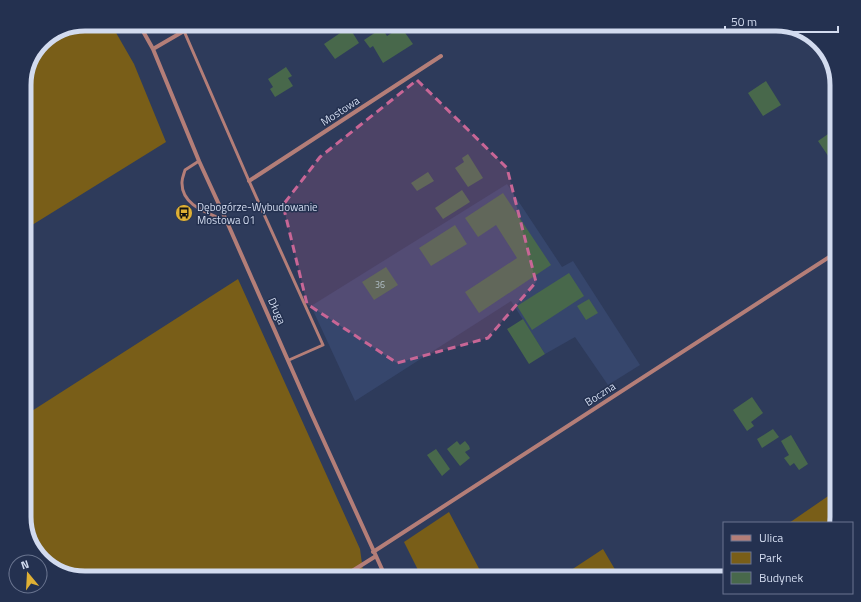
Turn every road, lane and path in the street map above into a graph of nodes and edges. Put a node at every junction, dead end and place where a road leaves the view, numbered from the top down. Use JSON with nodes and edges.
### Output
{"nodes":[{"id":1,"x":143,"y":31,"type":"edge"},
{"id":2,"x":184,"y":31,"type":"joint"},
{"id":3,"x":153,"y":49,"type":"junction"},
{"id":4,"x":440,"y":56,"type":"dead end"},
{"id":5,"x":199,"y":161,"type":"junction"},
{"id":6,"x":249,"y":181,"type":"junction"},
{"id":7,"x":227,"y":222,"type":"junction"},
{"id":8,"x":830,"y":257,"type":"edge"},
{"id":9,"x":289,"y":360,"type":"junction"},
{"id":10,"x":373,"y":552,"type":"junction"},
{"id":11,"x":376,"y":556,"type":"junction"},
{"id":12,"x":352,"y":571,"type":"edge"},
{"id":13,"x":383,"y":571,"type":"edge"}],
"edges":[{"from":1,"to":3,"type":"street","name":"Długa"},
{"from":2,"to":3,"type":"street"},
{"from":2,"to":6,"type":"lane"},
{"from":3,"to":5,"type":"street","name":"Długa"},
{"from":4,"to":6,"type":"street","name":"Mostowa"},
{"from":5,"to":7,"type":"street","name":"Długa"},
{"from":5,"to":7,"type":"lane"},
{"from":6,"to":9,"type":"lane"},
{"from":7,"to":9,"type":"street","name":"Długa"},
{"from":8,"to":10,"type":"street","name":"Boczna"},
{"from":9,"to":10,"type":"street","name":"Długa"},
{"from":10,"to":11,"type":"street","name":"Długa"},
{"from":11,"to":12,"type":"street"},
{"from":11,"to":13,"type":"street","name":"Długa"}]}
